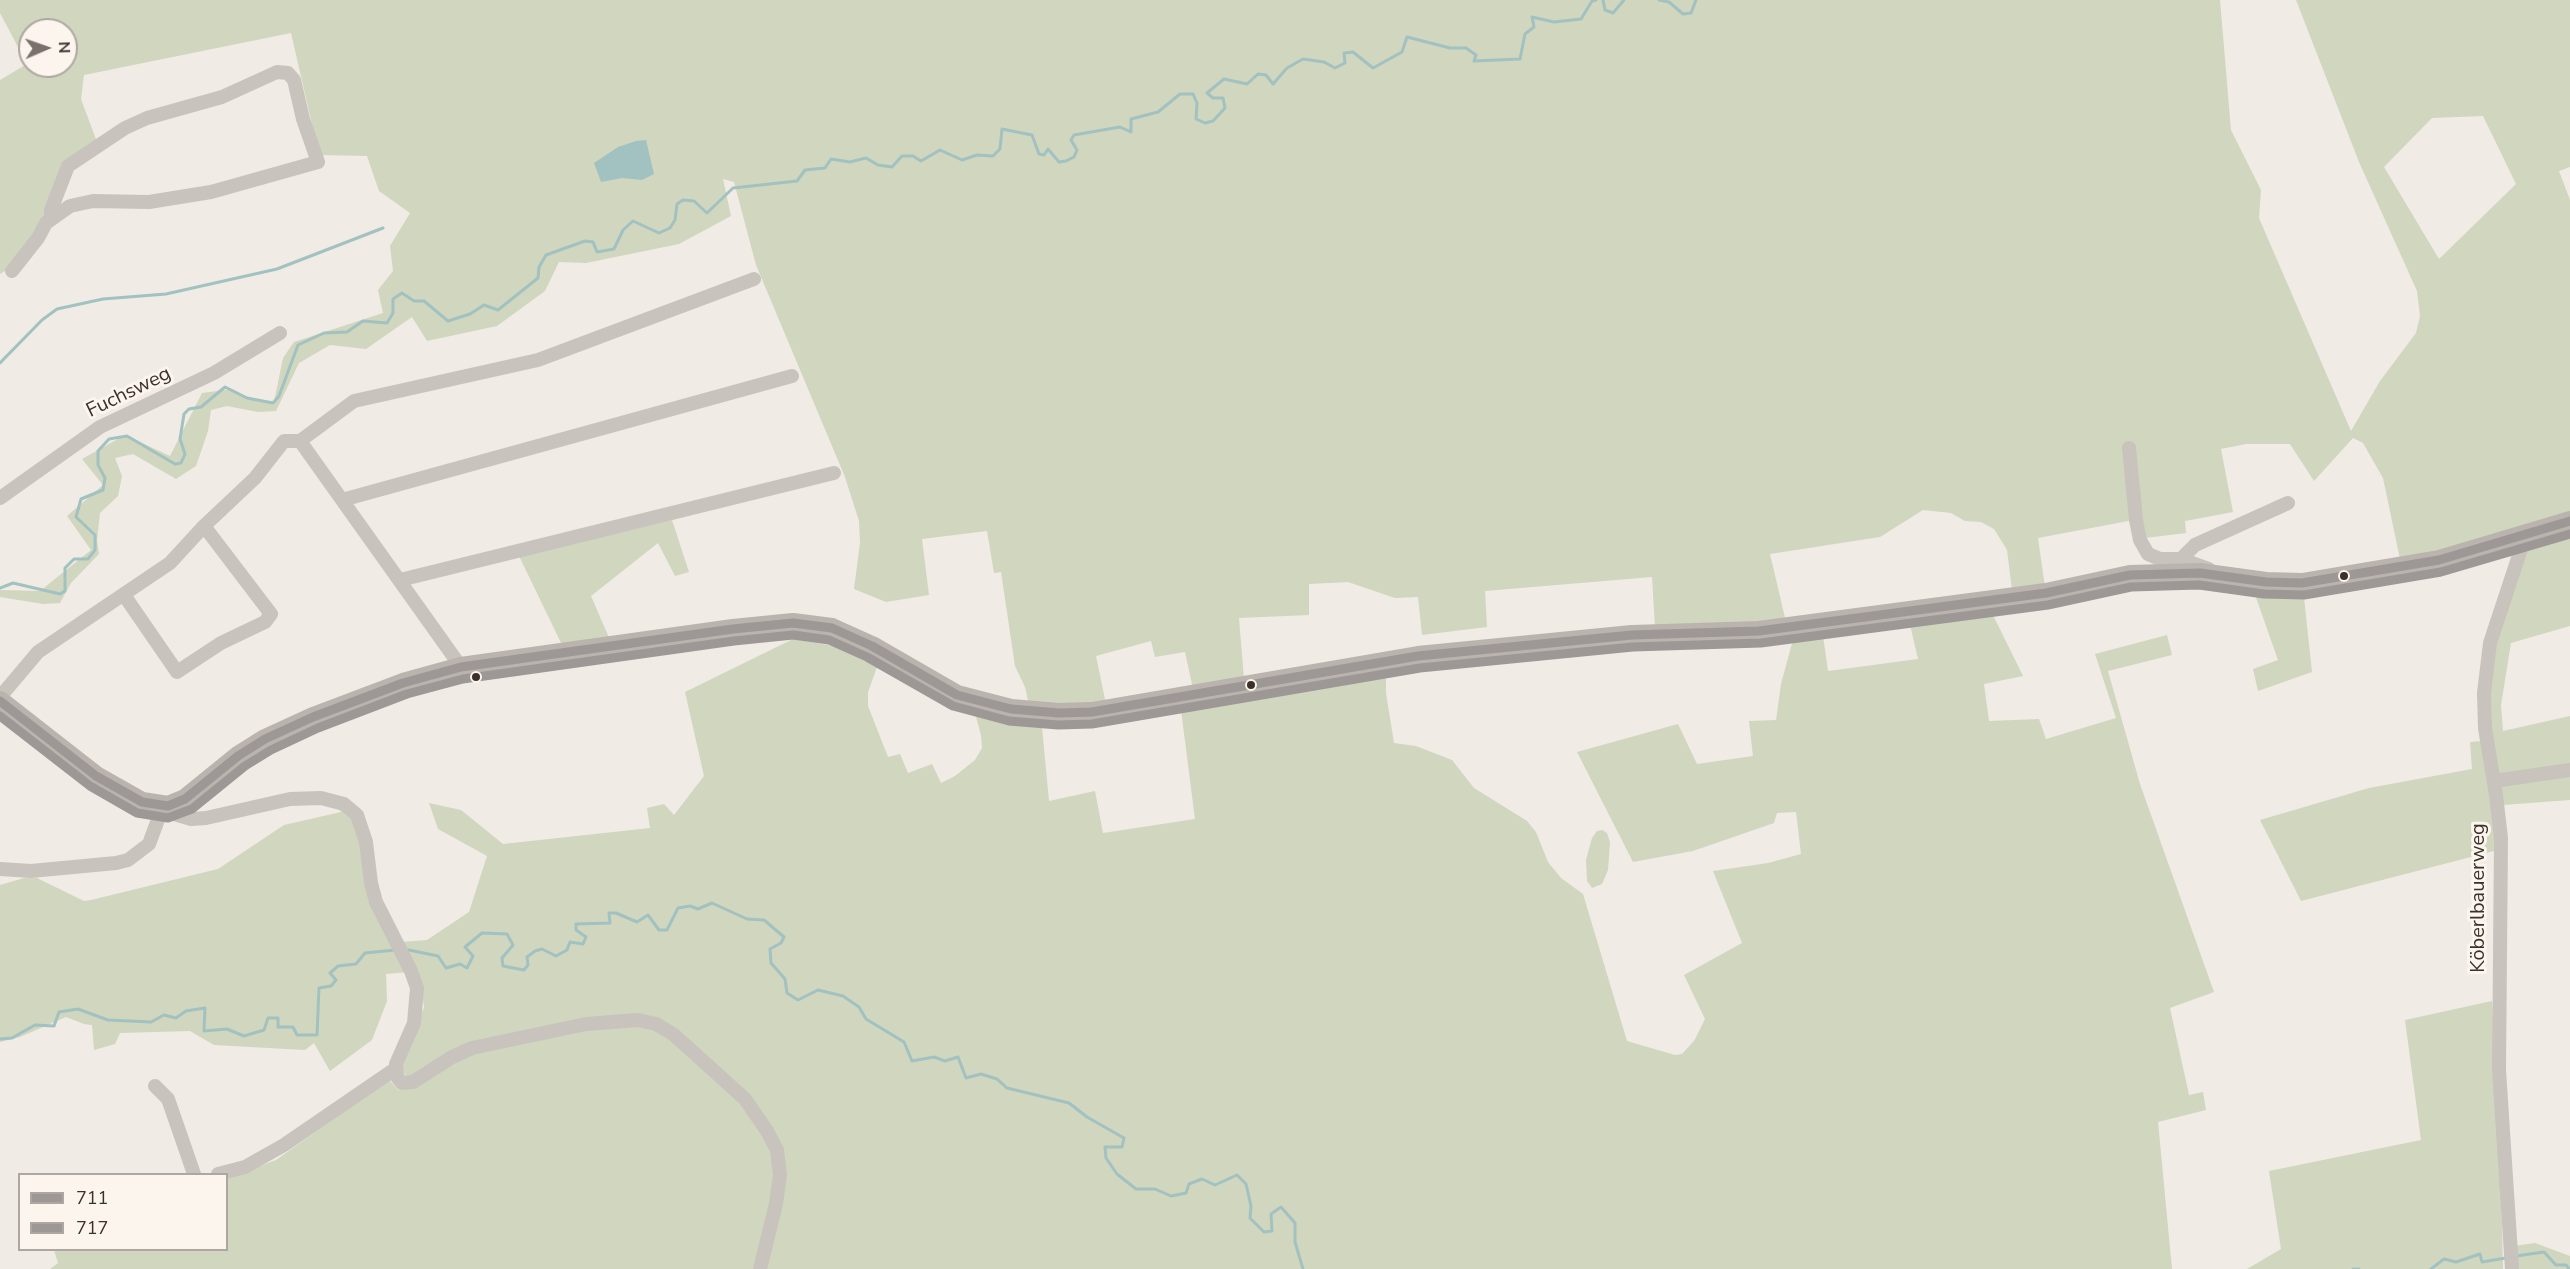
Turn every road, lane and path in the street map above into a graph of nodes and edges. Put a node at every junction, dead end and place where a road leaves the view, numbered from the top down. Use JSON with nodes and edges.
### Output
{"nodes":[{"id":1,"x":51,"y":218,"type":"junction"},
{"id":2,"x":12,"y":271,"type":"dead end"},
{"id":3,"x":754,"y":279,"type":"dead end"},
{"id":4,"x":280,"y":333,"type":"dead end"},
{"id":5,"x":792,"y":376,"type":"dead end"},
{"id":6,"x":300,"y":441,"type":"junction"},
{"id":7,"x":2129,"y":448,"type":"dead end"},
{"id":8,"x":834,"y":473,"type":"dead end"},
{"id":9,"x":0,"y":498,"type":"edge"},
{"id":10,"x":342,"y":500,"type":"junction"},
{"id":11,"x":2288,"y":503,"type":"dead end"},
{"id":12,"x":2570,"y":521,"type":"edge"},
{"id":13,"x":204,"y":526,"type":"junction"},
{"id":14,"x":2526,"y":534,"type":"junction"},
{"id":15,"x":2160,"y":559,"type":"junction"},
{"id":16,"x":2181,"y":559,"type":"junction"},
{"id":17,"x":2130,"y":575,"type":"junction"},
{"id":18,"x":2233,"y":578,"type":"junction"},
{"id":19,"x":400,"y":580,"type":"junction"},
{"id":20,"x":124,"y":595,"type":"junction"},
{"id":21,"x":461,"y":667,"type":"junction"},
{"id":22,"x":0,"y":699,"type":"edge"},
{"id":23,"x":2570,"y":770,"type":"edge"},
{"id":24,"x":2494,"y":781,"type":"junction"},
{"id":25,"x":165,"y":806,"type":"junction"},
{"id":26,"x":0,"y":869,"type":"edge"},
{"id":27,"x":395,"y":1069,"type":"junction"},
{"id":28,"x":156,"y":1086,"type":"dead end"},
{"id":29,"x":194,"y":1173,"type":"edge"},
{"id":30,"x":222,"y":1173,"type":"edge"},
{"id":31,"x":2511,"y":1262,"type":"edge"},
{"id":32,"x":760,"y":1269,"type":"edge"}],
"edges":[{"from":1,"to":1,"type":"street"},
{"from":1,"to":2,"type":"street"},
{"from":3,"to":6,"type":"street"},
{"from":4,"to":9,"type":"street","name":"Fuchsweg"},
{"from":5,"to":10,"type":"street"},
{"from":6,"to":10,"type":"street"},
{"from":6,"to":13,"type":"street"},
{"from":7,"to":15,"type":"street"},
{"from":8,"to":19,"type":"street"},
{"from":10,"to":19,"type":"street"},
{"from":11,"to":16,"type":"street"},
{"from":12,"to":14,"type":"street"},
{"from":13,"to":20,"type":"street"},
{"from":13,"to":20,"type":"street"},
{"from":14,"to":18,"type":"street"},
{"from":14,"to":24,"type":"street","name":"Köberlbauerweg"},
{"from":15,"to":16,"type":"street"},
{"from":15,"to":17,"type":"street"},
{"from":16,"to":18,"type":"street"},
{"from":17,"to":18,"type":"street"},
{"from":17,"to":21,"type":"street"},
{"from":19,"to":21,"type":"street"},
{"from":20,"to":22,"type":"street"},
{"from":21,"to":25,"type":"street"},
{"from":22,"to":25,"type":"street"},
{"from":23,"to":24,"type":"street"},
{"from":24,"to":31,"type":"street","name":"Köberlbauerweg"},
{"from":25,"to":26,"type":"street"},
{"from":25,"to":27,"type":"street"},
{"from":27,"to":30,"type":"street"},
{"from":27,"to":32,"type":"street"},
{"from":28,"to":29,"type":"street"}]}
